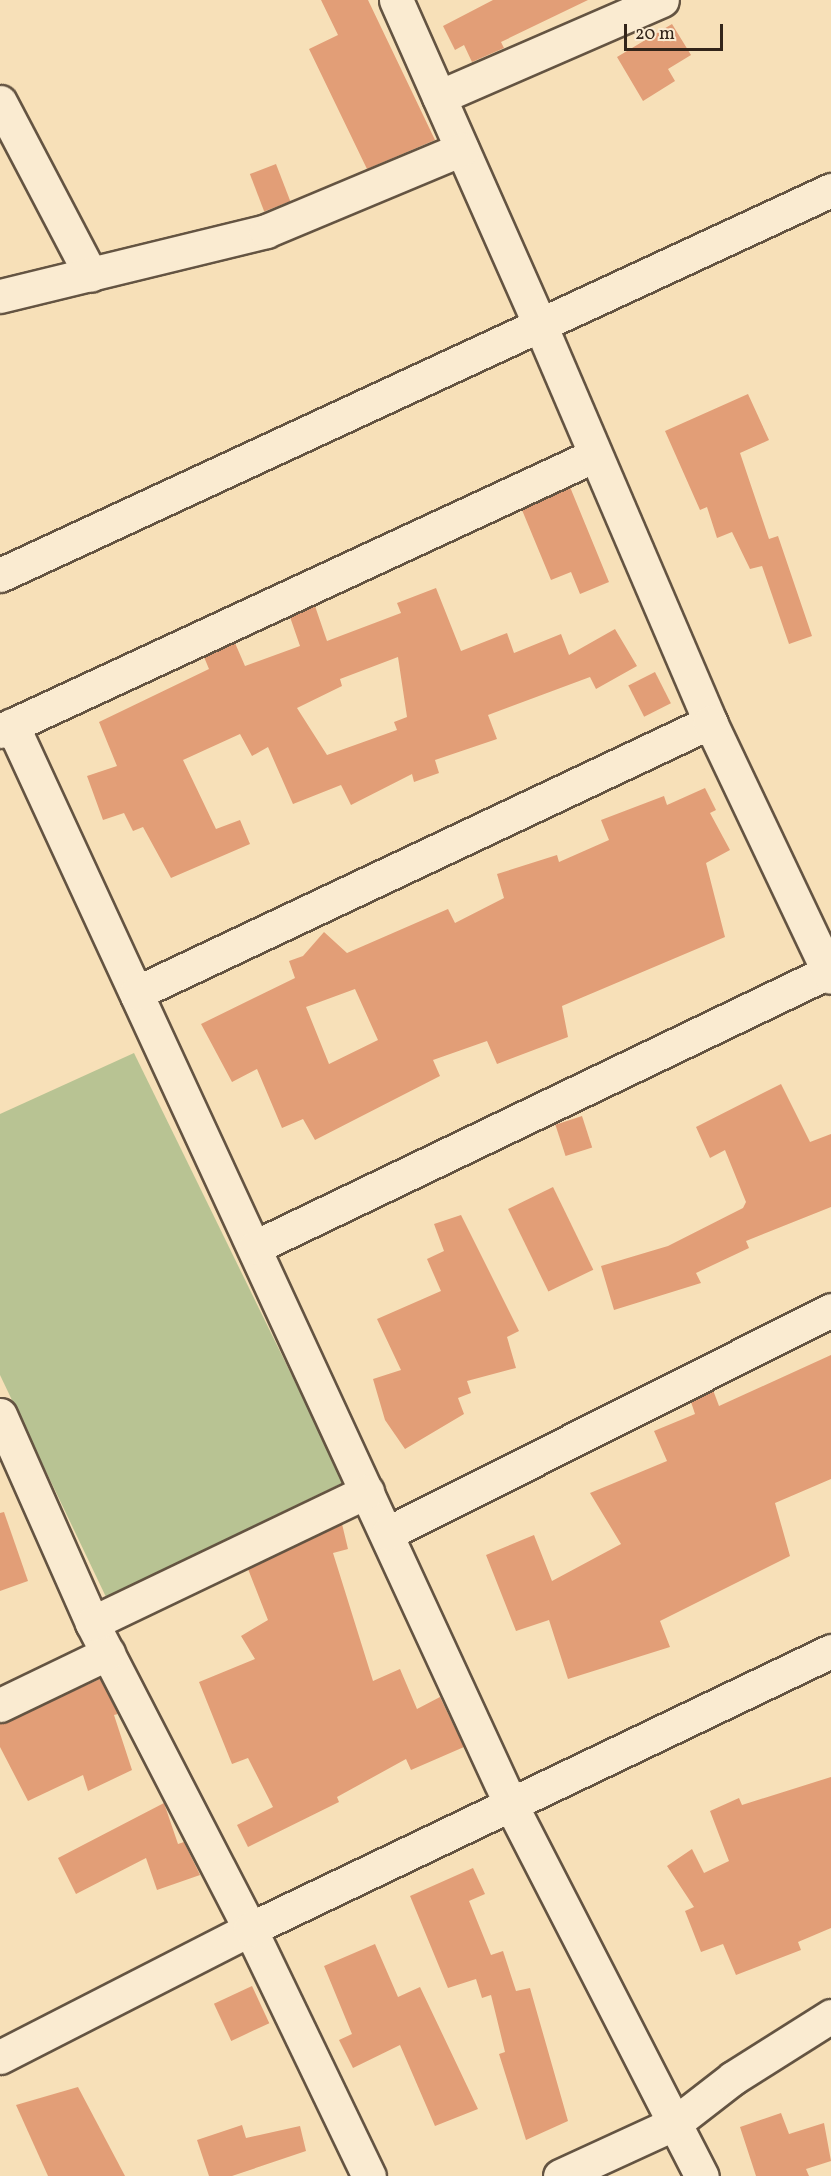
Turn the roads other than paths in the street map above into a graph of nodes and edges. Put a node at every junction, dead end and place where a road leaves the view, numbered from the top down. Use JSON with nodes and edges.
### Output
{"nodes":[{"id":1,"x":396,"y":0,"type":"edge"},
{"id":2,"x":662,"y":0,"type":"edge"},
{"id":3,"x":439,"y":97,"type":"junction"},
{"id":4,"x":0,"y":102,"type":"edge"},
{"id":5,"x":462,"y":149,"type":"junction"},
{"id":6,"x":831,"y":190,"type":"edge"},
{"id":7,"x":91,"y":275,"type":"junction"},
{"id":8,"x":0,"y":296,"type":"edge"},
{"id":9,"x":541,"y":327,"type":"junction"},
{"id":10,"x":594,"y":455,"type":"junction"},
{"id":11,"x":0,"y":575,"type":"edge"},
{"id":12,"x":710,"y":722,"type":"junction"},
{"id":13,"x":6,"y":728,"type":"edge"},
{"id":14,"x":830,"y":975,"type":"edge"},
{"id":15,"x":136,"y":993,"type":"junction"},
{"id":16,"x":255,"y":1247,"type":"junction"},
{"id":17,"x":831,"y":1310,"type":"edge"},
{"id":18,"x":0,"y":1415,"type":"edge"},
{"id":19,"x":367,"y":1491,"type":"junction"},
{"id":20,"x":388,"y":1533,"type":"junction"},
{"id":21,"x":92,"y":1623,"type":"junction"},
{"id":22,"x":831,"y":1651,"type":"edge"},
{"id":23,"x":108,"y":1653,"type":"junction"},
{"id":24,"x":0,"y":1705,"type":"edge"},
{"id":25,"x":512,"y":1807,"type":"junction"},
{"id":26,"x":250,"y":1929,"type":"junction"},
{"id":27,"x":831,"y":2016,"type":"edge"},
{"id":28,"x":0,"y":2057,"type":"edge"},
{"id":29,"x":675,"y":2123,"type":"junction"},
{"id":30,"x":369,"y":2176,"type":"edge"},
{"id":31,"x":560,"y":2176,"type":"edge"},
{"id":32,"x":702,"y":2176,"type":"edge"}],
"edges":[{"from":1,"to":3,"type":"street"},
{"from":2,"to":3,"type":"street"},
{"from":3,"to":5,"type":"street"},
{"from":4,"to":7,"type":"street"},
{"from":5,"to":7,"type":"street"},
{"from":5,"to":9,"type":"street"},
{"from":6,"to":9,"type":"street"},
{"from":7,"to":8,"type":"street"},
{"from":9,"to":10,"type":"street"},
{"from":9,"to":11,"type":"street"},
{"from":10,"to":12,"type":"street"},
{"from":10,"to":13,"type":"street"},
{"from":12,"to":14,"type":"street"},
{"from":12,"to":15,"type":"street"},
{"from":13,"to":15,"type":"street"},
{"from":14,"to":16,"type":"street"},
{"from":15,"to":16,"type":"street"},
{"from":16,"to":19,"type":"street"},
{"from":17,"to":20,"type":"street"},
{"from":18,"to":21,"type":"street"},
{"from":19,"to":20,"type":"street"},
{"from":19,"to":21,"type":"street"},
{"from":20,"to":25,"type":"street"},
{"from":21,"to":23,"type":"street"},
{"from":22,"to":25,"type":"street"},
{"from":23,"to":24,"type":"street"},
{"from":23,"to":26,"type":"street"},
{"from":25,"to":26,"type":"street"},
{"from":25,"to":29,"type":"street"},
{"from":26,"to":28,"type":"street"},
{"from":26,"to":30,"type":"street"},
{"from":27,"to":29,"type":"street"},
{"from":29,"to":31,"type":"street"},
{"from":29,"to":32,"type":"street"}]}
